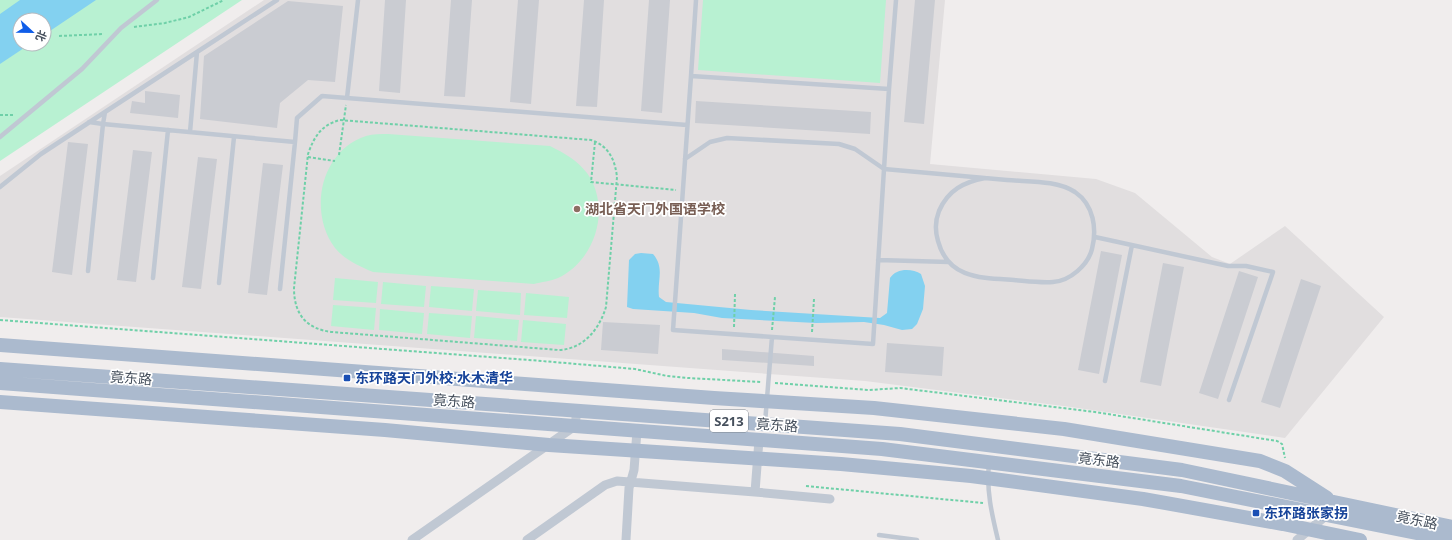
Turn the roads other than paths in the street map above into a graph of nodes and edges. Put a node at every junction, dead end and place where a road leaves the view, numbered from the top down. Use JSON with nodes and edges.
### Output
{"nodes":[{"id":1,"x":157,"y":0,"type":"edge"},
{"id":2,"x":278,"y":0,"type":"edge"},
{"id":3,"x":358,"y":0,"type":"edge"},
{"id":4,"x":696,"y":0,"type":"edge"},
{"id":5,"x":896,"y":0,"type":"edge"},
{"id":6,"x":197,"y":52,"type":"junction"},
{"id":7,"x":691,"y":76,"type":"junction"},
{"id":8,"x":889,"y":90,"type":"junction"},
{"id":9,"x":347,"y":98,"type":"junction"},
{"id":10,"x":105,"y":112,"type":"junction"},
{"id":11,"x":89,"y":122,"type":"junction"},
{"id":12,"x":103,"y":124,"type":"junction"},
{"id":13,"x":688,"y":125,"type":"junction"},
{"id":14,"x":168,"y":130,"type":"junction"},
{"id":15,"x":190,"y":132,"type":"junction"},
{"id":16,"x":0,"y":137,"type":"edge"},
{"id":17,"x":234,"y":137,"type":"junction"},
{"id":18,"x":295,"y":142,"type":"junction"},
{"id":19,"x":685,"y":158,"type":"junction"},
{"id":20,"x":884,"y":169,"type":"junction"},
{"id":21,"x":986,"y":178,"type":"junction"},
{"id":22,"x":0,"y":187,"type":"edge"},
{"id":23,"x":1095,"y":237,"type":"junction"},
{"id":24,"x":1132,"y":245,"type":"junction"},
{"id":25,"x":878,"y":260,"type":"junction"},
{"id":26,"x":949,"y":262,"type":"junction"},
{"id":27,"x":88,"y":271,"type":"dead end"},
{"id":28,"x":153,"y":278,"type":"dead end"},
{"id":29,"x":219,"y":283,"type":"dead end"},
{"id":30,"x":280,"y":289,"type":"dead end"},
{"id":31,"x":772,"y":337,"type":"junction"},
{"id":32,"x":0,"y":345,"type":"edge"},
{"id":33,"x":0,"y":369,"type":"edge"},
{"id":34,"x":1105,"y":381,"type":"dead end"},
{"id":35,"x":0,"y":383,"type":"edge"},
{"id":36,"x":1229,"y":400,"type":"dead end"},
{"id":37,"x":767,"y":401,"type":"junction"},
{"id":38,"x":0,"y":402,"type":"edge"},
{"id":39,"x":577,"y":410,"type":"junction"},
{"id":40,"x":765,"y":424,"type":"junction"},
{"id":41,"x":575,"y":426,"type":"junction"},
{"id":42,"x":637,"y":431,"type":"junction"},
{"id":43,"x":759,"y":440,"type":"junction"},
{"id":44,"x":549,"y":445,"type":"junction"},
{"id":45,"x":636,"y":450,"type":"junction"},
{"id":46,"x":758,"y":458,"type":"junction"},
{"id":47,"x":989,"y":462,"type":"junction"},
{"id":48,"x":988,"y":478,"type":"junction"},
{"id":49,"x":631,"y":482,"type":"junction"},
{"id":50,"x":755,"y":492,"type":"junction"},
{"id":51,"x":830,"y":498,"type":"dead end"},
{"id":52,"x":1330,"y":508,"type":"junction"},
{"id":53,"x":1452,"y":527,"type":"edge"},
{"id":54,"x":1310,"y":529,"type":"junction"},
{"id":55,"x":879,"y":535,"type":"dead end"},
{"id":56,"x":412,"y":540,"type":"edge"},
{"id":57,"x":527,"y":540,"type":"edge"},
{"id":58,"x":626,"y":540,"type":"edge"},
{"id":59,"x":916,"y":540,"type":"edge"},
{"id":60,"x":998,"y":540,"type":"edge"},
{"id":61,"x":1297,"y":540,"type":"edge"},
{"id":62,"x":1360,"y":540,"type":"edge"},
{"id":63,"x":1452,"y":540,"type":"edge"}],
"edges":[{"from":1,"to":16,"type":"lane"},
{"from":2,"to":6,"type":"lane"},
{"from":3,"to":9,"type":"lane"},
{"from":4,"to":7,"type":"lane"},
{"from":5,"to":8,"type":"lane"},
{"from":6,"to":10,"type":"lane"},
{"from":6,"to":15,"type":"lane"},
{"from":7,"to":8,"type":"lane"},
{"from":7,"to":13,"type":"lane"},
{"from":8,"to":20,"type":"lane"},
{"from":9,"to":13,"type":"lane"},
{"from":9,"to":18,"type":"lane"},
{"from":10,"to":11,"type":"lane"},
{"from":10,"to":12,"type":"lane"},
{"from":11,"to":12,"type":"lane"},
{"from":11,"to":22,"type":"lane"},
{"from":12,"to":14,"type":"lane"},
{"from":12,"to":27,"type":"lane"},
{"from":13,"to":19,"type":"lane"},
{"from":14,"to":15,"type":"lane"},
{"from":14,"to":28,"type":"lane"},
{"from":15,"to":17,"type":"lane"},
{"from":17,"to":18,"type":"lane"},
{"from":17,"to":29,"type":"lane"},
{"from":18,"to":30,"type":"lane"},
{"from":19,"to":20,"type":"lane"},
{"from":19,"to":31,"type":"lane"},
{"from":20,"to":21,"type":"lane"},
{"from":20,"to":25,"type":"lane"},
{"from":21,"to":23,"type":"lane"},
{"from":21,"to":26,"type":"lane"},
{"from":23,"to":24,"type":"lane"},
{"from":23,"to":26,"type":"lane"},
{"from":24,"to":34,"type":"lane"},
{"from":24,"to":36,"type":"lane"},
{"from":25,"to":26,"type":"lane"},
{"from":25,"to":31,"type":"lane"},
{"from":31,"to":37,"type":"lane"},
{"from":32,"to":37,"type":"main road"},
{"from":33,"to":39,"type":"main road","name":"竟东路","number":"S213"},
{"from":35,"to":41,"type":"main road","name":"竟东路","number":"S213"},
{"from":37,"to":40,"type":"lane"},
{"from":37,"to":52,"type":"main road"},
{"from":38,"to":44,"type":"main road"},
{"from":39,"to":40,"type":"main road","name":"竟东路","number":"S213"},
{"from":39,"to":41,"type":"street"},
{"from":40,"to":52,"type":"main road","name":"竟东路","number":"S213"},
{"from":41,"to":42,"type":"main road","name":"竟东路","number":"S213"},
{"from":41,"to":44,"type":"street"},
{"from":42,"to":43,"type":"main road","name":"竟东路","number":"S213"},
{"from":42,"to":45,"type":"street"},
{"from":43,"to":46,"type":"street"},
{"from":43,"to":47,"type":"main road","name":"竟东路","number":"S213"},
{"from":44,"to":45,"type":"main road"},
{"from":44,"to":56,"type":"street"},
{"from":45,"to":46,"type":"main road"},
{"from":45,"to":49,"type":"street"},
{"from":46,"to":48,"type":"main road"},
{"from":46,"to":50,"type":"street"},
{"from":47,"to":48,"type":"lane"},
{"from":47,"to":52,"type":"main road","name":"竟东路","number":"S213"},
{"from":48,"to":54,"type":"main road"},
{"from":48,"to":60,"type":"lane"},
{"from":49,"to":50,"type":"street"},
{"from":49,"to":57,"type":"street"},
{"from":49,"to":58,"type":"street"},
{"from":50,"to":51,"type":"street"},
{"from":52,"to":53,"type":"main road","name":"竟东路","number":"S213"},
{"from":52,"to":54,"type":"street"},
{"from":52,"to":63,"type":"main road","name":"竟东路","number":"S213"},
{"from":54,"to":61,"type":"street"},
{"from":54,"to":62,"type":"main road"},
{"from":55,"to":59,"type":"lane"}]}
